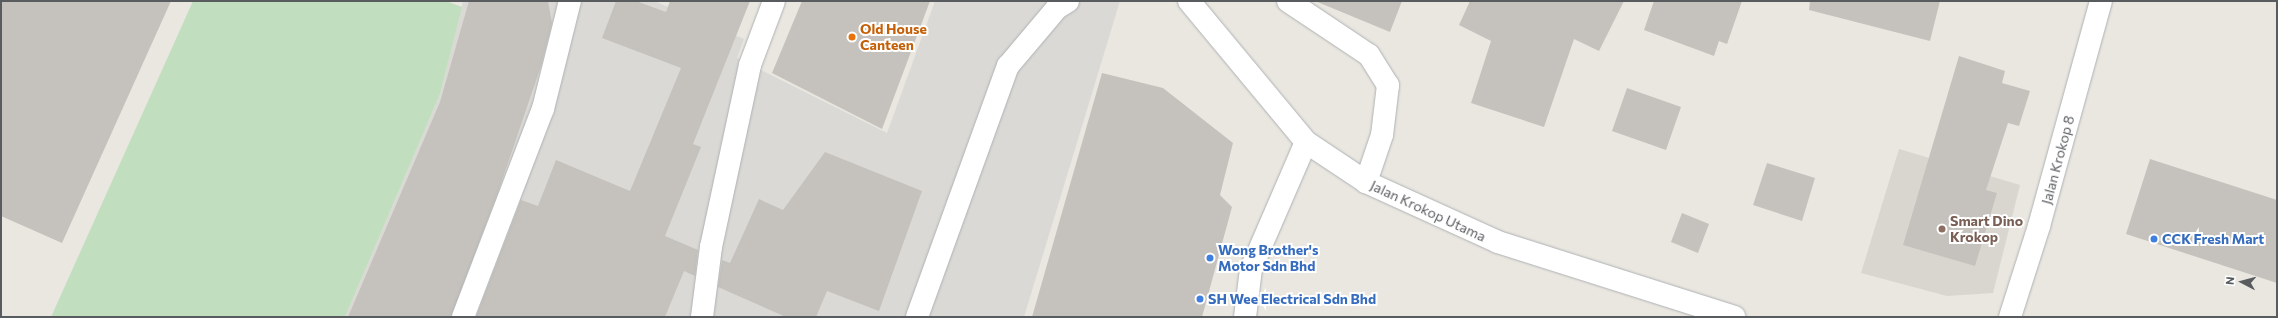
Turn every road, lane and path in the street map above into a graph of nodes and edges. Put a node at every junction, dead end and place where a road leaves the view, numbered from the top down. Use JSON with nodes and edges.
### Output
{"nodes":[{"id":1,"x":570,"y":1,"type":"edge"},
{"id":2,"x":774,"y":1,"type":"edge"},
{"id":3,"x":1068,"y":1,"type":"edge"},
{"id":4,"x":1189,"y":1,"type":"edge"},
{"id":5,"x":1288,"y":1,"type":"edge"},
{"id":6,"x":2101,"y":1,"type":"edge"},
{"id":7,"x":1306,"y":142,"type":"junction"},
{"id":8,"x":1366,"y":182,"type":"junction"},
{"id":9,"x":463,"y":317,"type":"edge"},
{"id":10,"x":702,"y":317,"type":"edge"},
{"id":11,"x":917,"y":317,"type":"edge"},
{"id":12,"x":1245,"y":317,"type":"edge"},
{"id":13,"x":1734,"y":317,"type":"edge"},
{"id":14,"x":2010,"y":317,"type":"edge"}],
"edges":[{"from":1,"to":9,"type":"street"},
{"from":2,"to":10,"type":"street"},
{"from":3,"to":11,"type":"street"},
{"from":4,"to":7,"type":"street","name":"Jalan Krokop Utama"},
{"from":5,"to":8,"type":"street"},
{"from":6,"to":14,"type":"street","name":"Jalan Krokop 8"},
{"from":7,"to":8,"type":"street","name":"Jalan Krokop Utama"},
{"from":7,"to":12,"type":"street"},
{"from":8,"to":13,"type":"street","name":"Jalan Krokop Utama"}]}
